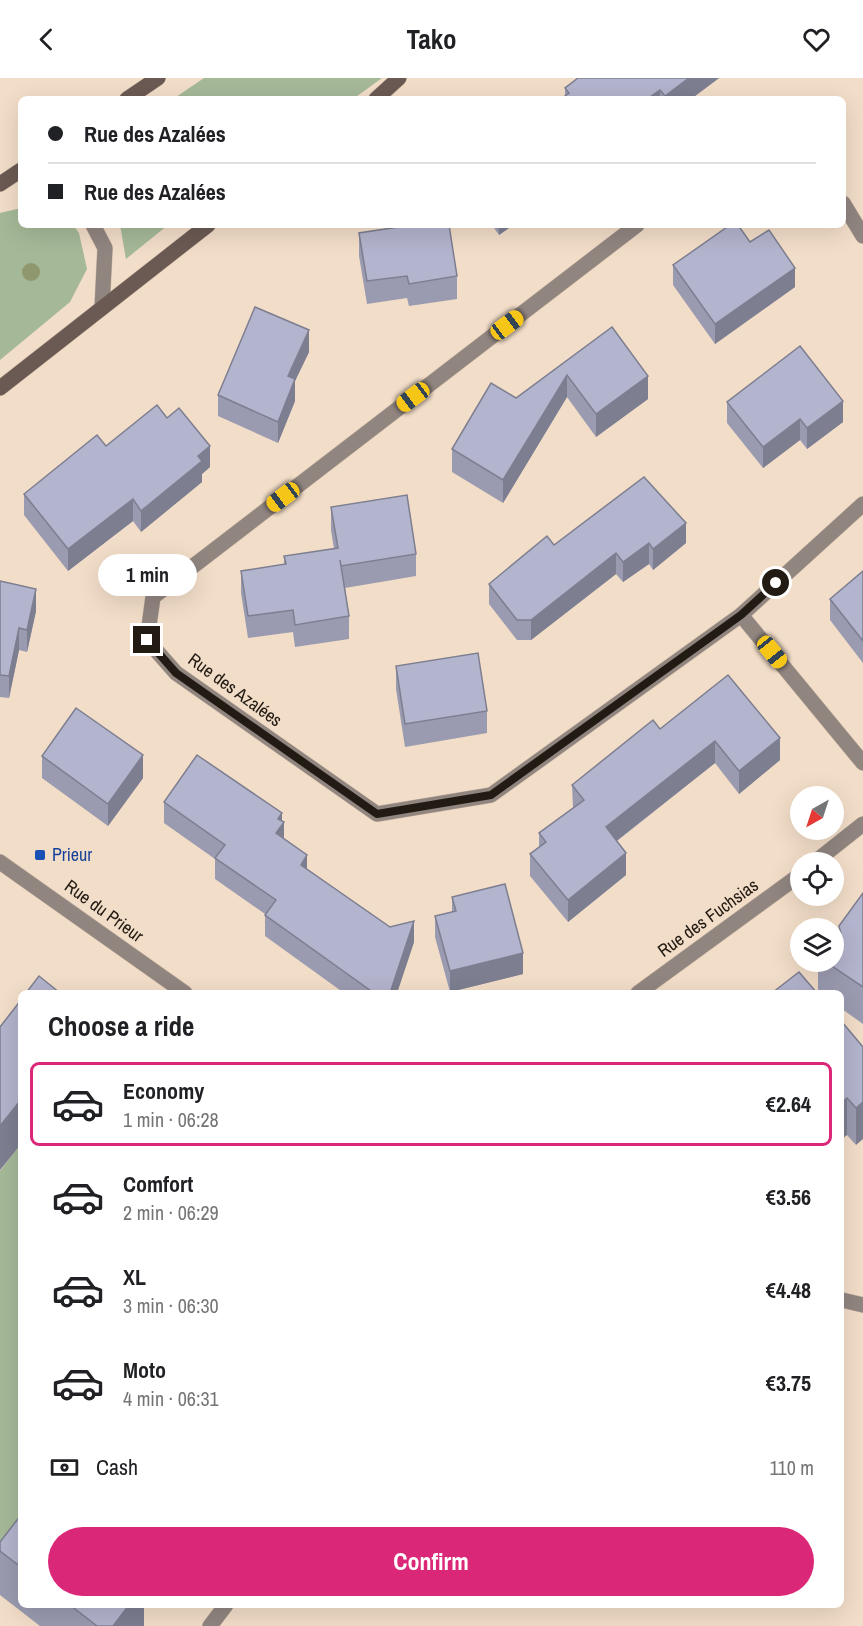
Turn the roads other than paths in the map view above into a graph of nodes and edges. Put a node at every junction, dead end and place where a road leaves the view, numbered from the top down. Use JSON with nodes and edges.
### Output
{"nodes":[{"id":1,"x":158,"y":78,"type":"edge"},
{"id":2,"x":399,"y":78,"type":"edge"},
{"id":3,"x":132,"y":96,"type":"edge"},
{"id":4,"x":379,"y":96,"type":"edge"},
{"id":5,"x":18,"y":172,"type":"edge"},
{"id":6,"x":0,"y":184,"type":"edge"},
{"id":7,"x":846,"y":208,"type":"edge"},
{"id":8,"x":95,"y":228,"type":"edge"},
{"id":9,"x":204,"y":228,"type":"edge"},
{"id":10,"x":633,"y":228,"type":"edge"},
{"id":11,"x":863,"y":236,"type":"edge"},
{"id":12,"x":102,"y":308,"type":"junction"},
{"id":13,"x":0,"y":388,"type":"edge"},
{"id":14,"x":863,"y":504,"type":"edge"},
{"id":15,"x":741,"y":615,"type":"junction"},
{"id":16,"x":863,"y":763,"type":"edge"},
{"id":17,"x":863,"y":824,"type":"edge"},
{"id":18,"x":828,"y":852,"type":"edge"},
{"id":19,"x":0,"y":862,"type":"edge"},
{"id":20,"x":790,"y":882,"type":"edge"},
{"id":21,"x":181,"y":990,"type":"edge"},
{"id":22,"x":642,"y":990,"type":"edge"},
{"id":23,"x":844,"y":1300,"type":"edge"},
{"id":24,"x":863,"y":1305,"type":"edge"},
{"id":25,"x":224,"y":1608,"type":"edge"},
{"id":26,"x":210,"y":1626,"type":"edge"}],
"edges":[{"from":1,"to":3,"type":"main road"},
{"from":2,"to":4,"type":"main road"},
{"from":5,"to":6,"type":"main road"},
{"from":7,"to":11,"type":"street"},
{"from":8,"to":12,"type":"street"},
{"from":9,"to":12,"type":"main road"},
{"from":10,"to":15,"type":"street","name":"Rue des Azalées"},
{"from":12,"to":13,"type":"main road"},
{"from":14,"to":15,"type":"street","name":"Rue des Azalées"},
{"from":15,"to":16,"type":"street"},
{"from":17,"to":18,"type":"street"},
{"from":19,"to":21,"type":"street","name":"Rue du Prieur"},
{"from":20,"to":22,"type":"street","name":"Rue des Fuchsias"},
{"from":23,"to":24,"type":"street"},
{"from":25,"to":26,"type":"street"}]}
